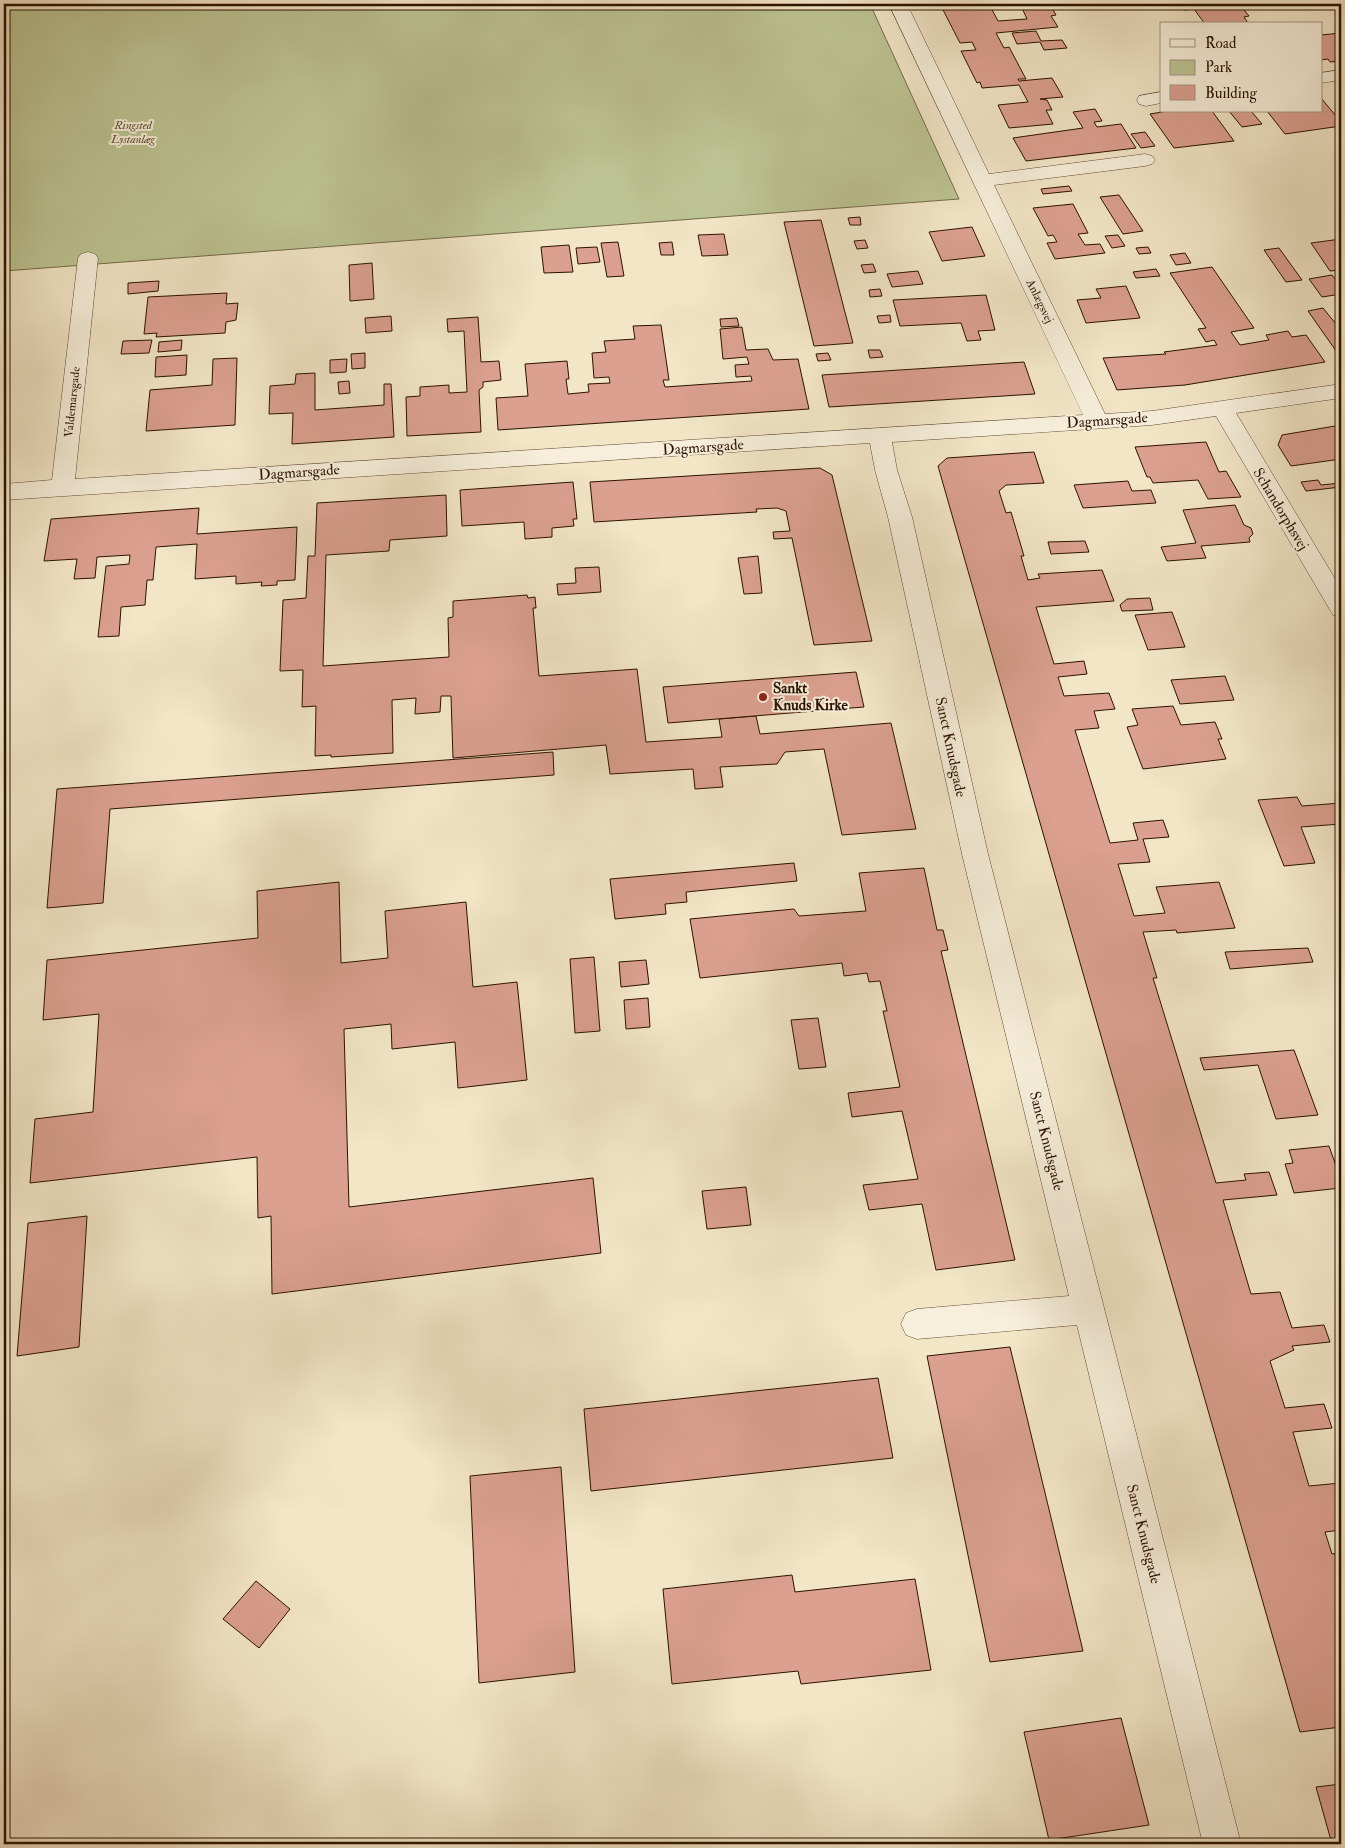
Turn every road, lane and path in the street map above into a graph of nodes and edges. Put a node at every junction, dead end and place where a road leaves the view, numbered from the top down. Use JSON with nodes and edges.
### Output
{"nodes":[{"id":1,"x":898,"y":4,"type":"edge"},
{"id":2,"x":1341,"y":75,"type":"edge"},
{"id":3,"x":1322,"y":78,"type":"edge"},
{"id":4,"x":1145,"y":160,"type":"dead end"},
{"id":5,"x":982,"y":181,"type":"junction"},
{"id":6,"x":88,"y":258,"type":"dead end"},
{"id":7,"x":1341,"y":391,"type":"edge"},
{"id":8,"x":1222,"y":408,"type":"junction"},
{"id":9,"x":1097,"y":421,"type":"junction"},
{"id":10,"x":880,"y":436,"type":"junction"},
{"id":11,"x":63,"y":487,"type":"junction"},
{"id":12,"x":4,"y":492,"type":"edge"},
{"id":13,"x":1341,"y":609,"type":"edge"},
{"id":14,"x":1089,"y":1309,"type":"junction"},
{"id":15,"x":917,"y":1324,"type":"dead end"},
{"id":16,"x":1222,"y":1844,"type":"edge"}],
"edges":[{"from":1,"to":5,"type":"street","name":"Anlægsvej"},
{"from":2,"to":3,"type":"street"},
{"from":4,"to":5,"type":"street"},
{"from":5,"to":9,"type":"street","name":"Anlægsvej"},
{"from":6,"to":11,"type":"street","name":"Valdemarsgade"},
{"from":7,"to":8,"type":"street","name":"Dagmarsgade"},
{"from":8,"to":9,"type":"street","name":"Dagmarsgade"},
{"from":8,"to":13,"type":"street","name":"Schandorphsvej"},
{"from":9,"to":10,"type":"street","name":"Dagmarsgade"},
{"from":10,"to":11,"type":"street","name":"Dagmarsgade"},
{"from":10,"to":14,"type":"street","name":"Sanct Knudsgade"},
{"from":11,"to":12,"type":"street"},
{"from":14,"to":15,"type":"street"},
{"from":14,"to":16,"type":"street","name":"Sanct Knudsgade"}]}
